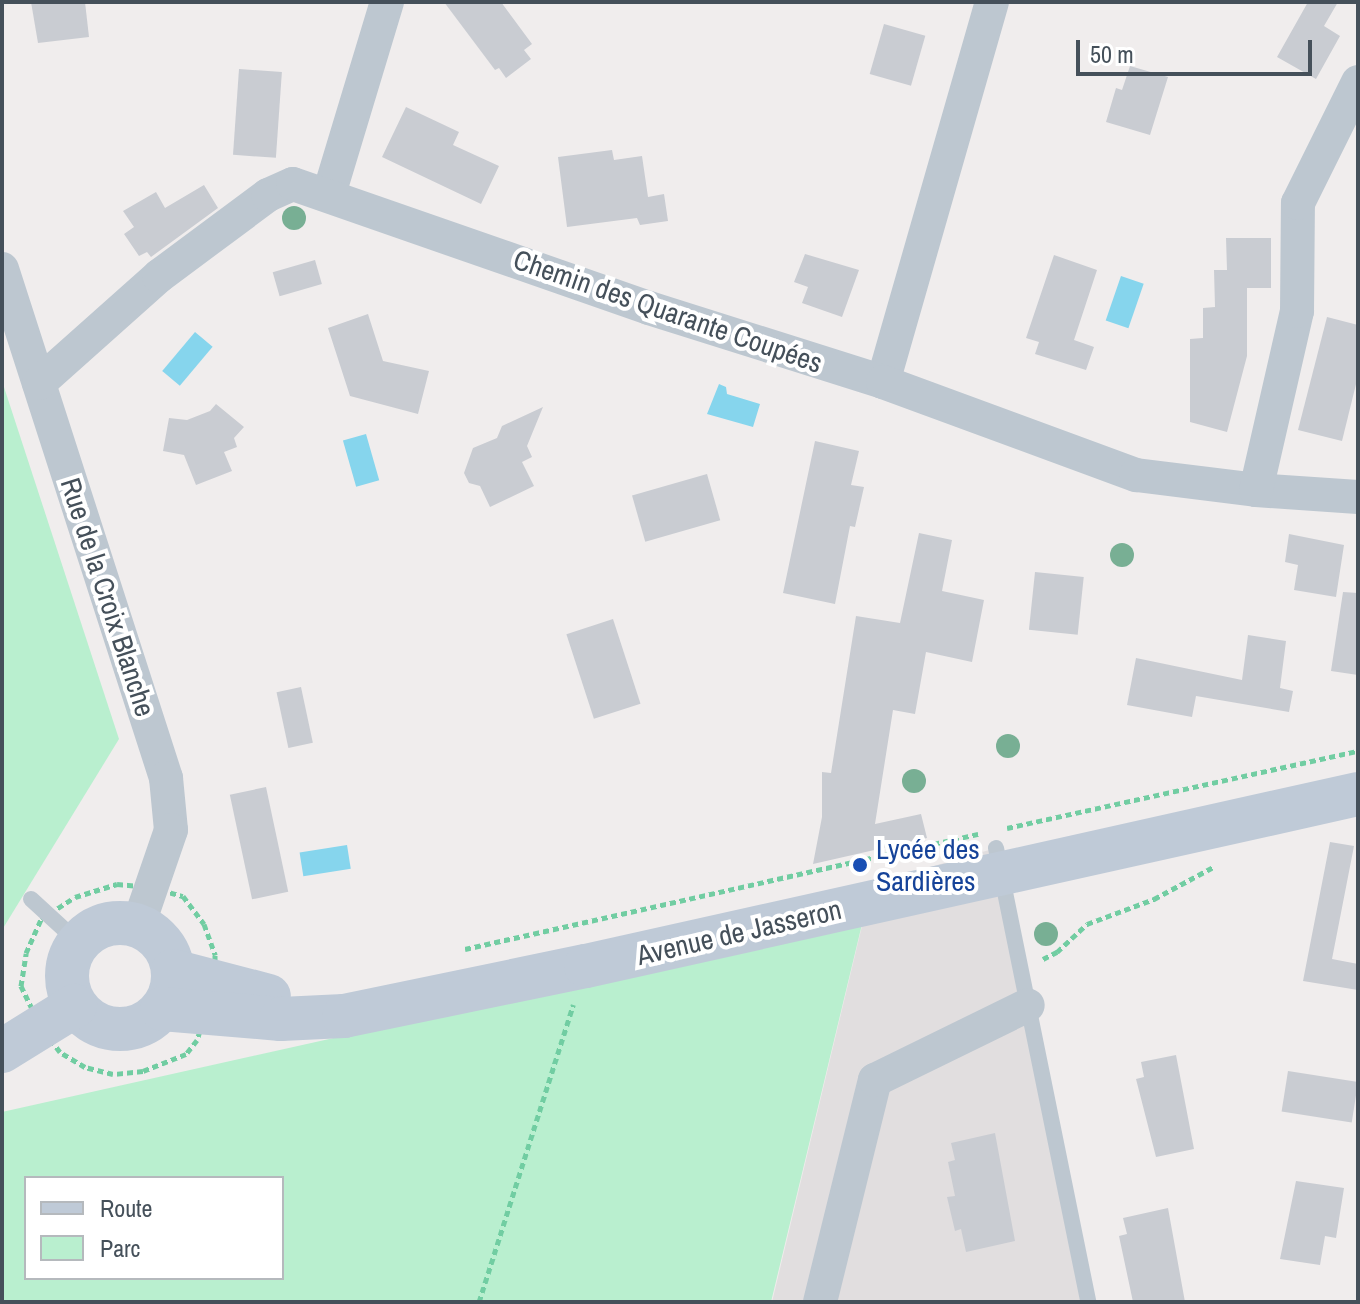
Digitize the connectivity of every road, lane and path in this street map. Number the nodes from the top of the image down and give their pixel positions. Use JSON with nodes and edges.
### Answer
{"nodes":[{"id":1,"x":387,"y":2,"type":"edge"},
{"id":2,"x":992,"y":2,"type":"edge"},
{"id":3,"x":1358,"y":82,"type":"edge"},
{"id":4,"x":329,"y":194,"type":"junction"},
{"id":5,"x":2,"y":269,"type":"edge"},
{"id":6,"x":883,"y":382,"type":"junction"},
{"id":7,"x":39,"y":383,"type":"junction"},
{"id":8,"x":1256,"y":490,"type":"junction"},
{"id":9,"x":1358,"y":497,"type":"edge"},
{"id":10,"x":1358,"y":751,"type":"edge"},
{"id":11,"x":1358,"y":771,"type":"edge"},
{"id":12,"x":1358,"y":794,"type":"edge"},
{"id":13,"x":997,"y":845,"type":"junction"},
{"id":14,"x":1217,"y":865,"type":"dead end"},
{"id":15,"x":31,"y":899,"type":"dead end"},
{"id":16,"x":144,"y":906,"type":"junction"},
{"id":17,"x":63,"y":929,"type":"junction"},
{"id":18,"x":461,"y":950,"type":"dead end"},
{"id":19,"x":586,"y":966,"type":"junction"},
{"id":20,"x":1020,"y":969,"type":"junction"},
{"id":21,"x":216,"y":979,"type":"junction"},
{"id":22,"x":168,"y":990,"type":"junction"},
{"id":23,"x":1028,"y":1005,"type":"junction"},
{"id":24,"x":58,"y":1016,"type":"junction"},
{"id":25,"x":2,"y":1051,"type":"edge"},
{"id":26,"x":479,"y":1302,"type":"edge"},
{"id":27,"x":820,"y":1302,"type":"edge"},
{"id":28,"x":1088,"y":1302,"type":"edge"}],
"edges":[{"from":1,"to":4,"type":"street"},
{"from":2,"to":6,"type":"street"},
{"from":3,"to":8,"type":"street"},
{"from":4,"to":6,"type":"street","name":"Chemin des Quarante Coupées"},
{"from":4,"to":7,"type":"street","name":"Chemin des Quarante Coupées"},
{"from":5,"to":7,"type":"street","name":"Rue de la Croix Blanche"},
{"from":6,"to":8,"type":"street","name":"Chemin des Quarante Coupées"},
{"from":7,"to":16,"type":"street","name":"Rue de la Croix Blanche"},
{"from":8,"to":9,"type":"street","name":"Chemin des Quarante Coupées"},
{"from":10,"to":13,"type":"path"},
{"from":11,"to":13,"type":"main road","name":"Avenue de Jasseron"},
{"from":12,"to":13,"type":"main road","name":"Avenue de Jasseron"},
{"from":13,"to":18,"type":"path"},
{"from":13,"to":19,"type":"main road","name":"Avenue de Jasseron"},
{"from":13,"to":20,"type":"lane"},
{"from":13,"to":21,"type":"main road","name":"Avenue de Jasseron"},
{"from":14,"to":20,"type":"path"},
{"from":15,"to":17,"type":"lane"},
{"from":16,"to":17,"type":"main road"},
{"from":16,"to":17,"type":"path"},
{"from":16,"to":21,"type":"path"},
{"from":16,"to":22,"type":"main road"},
{"from":17,"to":24,"type":"main road"},
{"from":17,"to":24,"type":"path"},
{"from":19,"to":21,"type":"main road","name":"Avenue de Jasseron"},
{"from":19,"to":26,"type":"path"},
{"from":20,"to":23,"type":"lane"},
{"from":21,"to":22,"type":"main road","name":"Avenue de Jasseron"},
{"from":21,"to":24,"type":"path"},
{"from":22,"to":24,"type":"main road"},
{"from":23,"to":27,"type":"street"},
{"from":23,"to":28,"type":"lane"},
{"from":24,"to":25,"type":"main road"}]}
